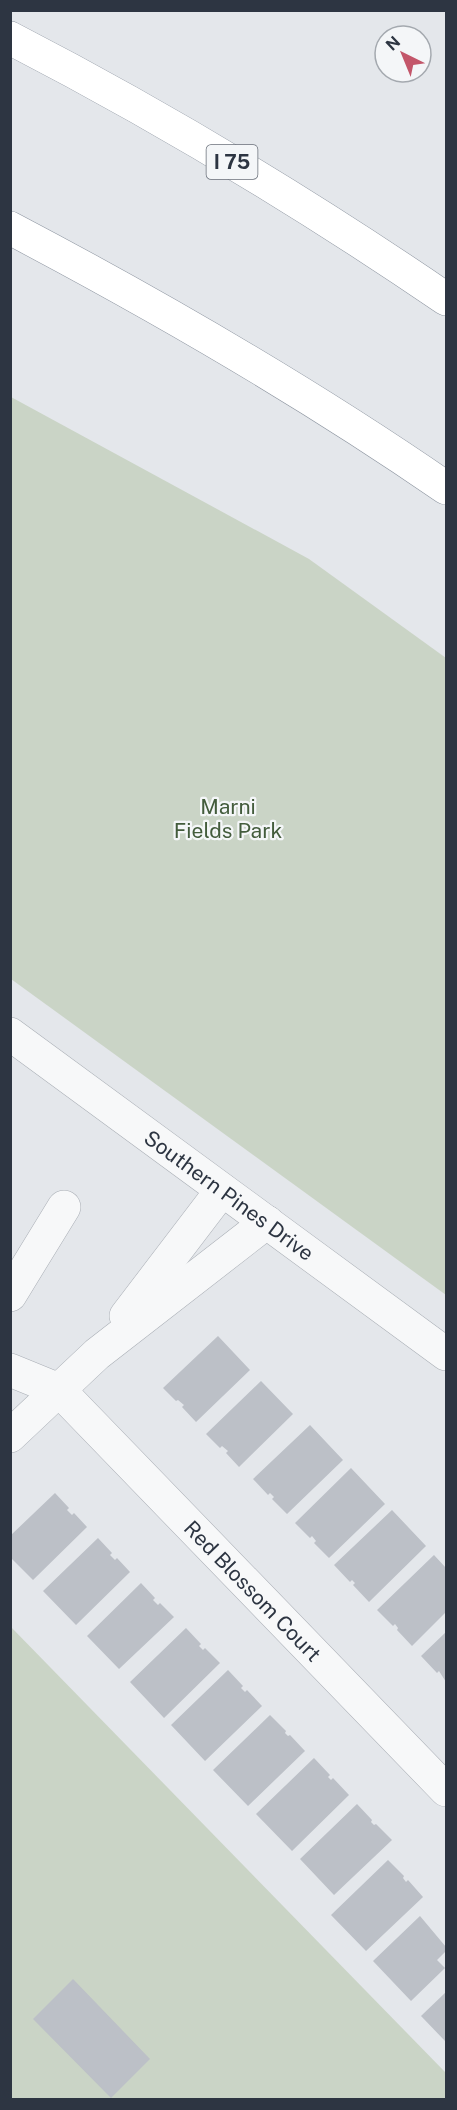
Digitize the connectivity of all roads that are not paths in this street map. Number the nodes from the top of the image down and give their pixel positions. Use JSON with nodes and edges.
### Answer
{"nodes":[{"id":1,"x":10,"y":38,"type":"edge"},
{"id":2,"x":10,"y":228,"type":"edge"},
{"id":3,"x":447,"y":299,"type":"edge"},
{"id":4,"x":447,"y":488,"type":"edge"},
{"id":5,"x":10,"y":1034,"type":"edge"},
{"id":6,"x":222,"y":1190,"type":"junction"},
{"id":7,"x":64,"y":1207,"type":"dead end"},
{"id":8,"x":267,"y":1222,"type":"junction"},
{"id":9,"x":10,"y":1295,"type":"edge"},
{"id":10,"x":97,"y":1353,"type":"junction"},
{"id":11,"x":447,"y":1354,"type":"edge"},
{"id":12,"x":10,"y":1370,"type":"edge"},
{"id":13,"x":59,"y":1390,"type":"junction"},
{"id":14,"x":10,"y":1436,"type":"edge"},
{"id":15,"x":447,"y":1790,"type":"edge"}],
"edges":[{"from":1,"to":3,"type":"highway","number":"I 75"},
{"from":2,"to":4,"type":"highway"},
{"from":5,"to":6,"type":"street","name":"Southern Pines Drive"},
{"from":6,"to":8,"type":"street","name":"Southern Pines Drive"},
{"from":6,"to":10,"type":"street"},
{"from":7,"to":9,"type":"street"},
{"from":8,"to":10,"type":"street"},
{"from":8,"to":11,"type":"street","name":"Southern Pines Drive"},
{"from":10,"to":13,"type":"street"},
{"from":12,"to":13,"type":"street"},
{"from":13,"to":14,"type":"street"},
{"from":13,"to":15,"type":"street","name":"Red Blossom Court"}]}
